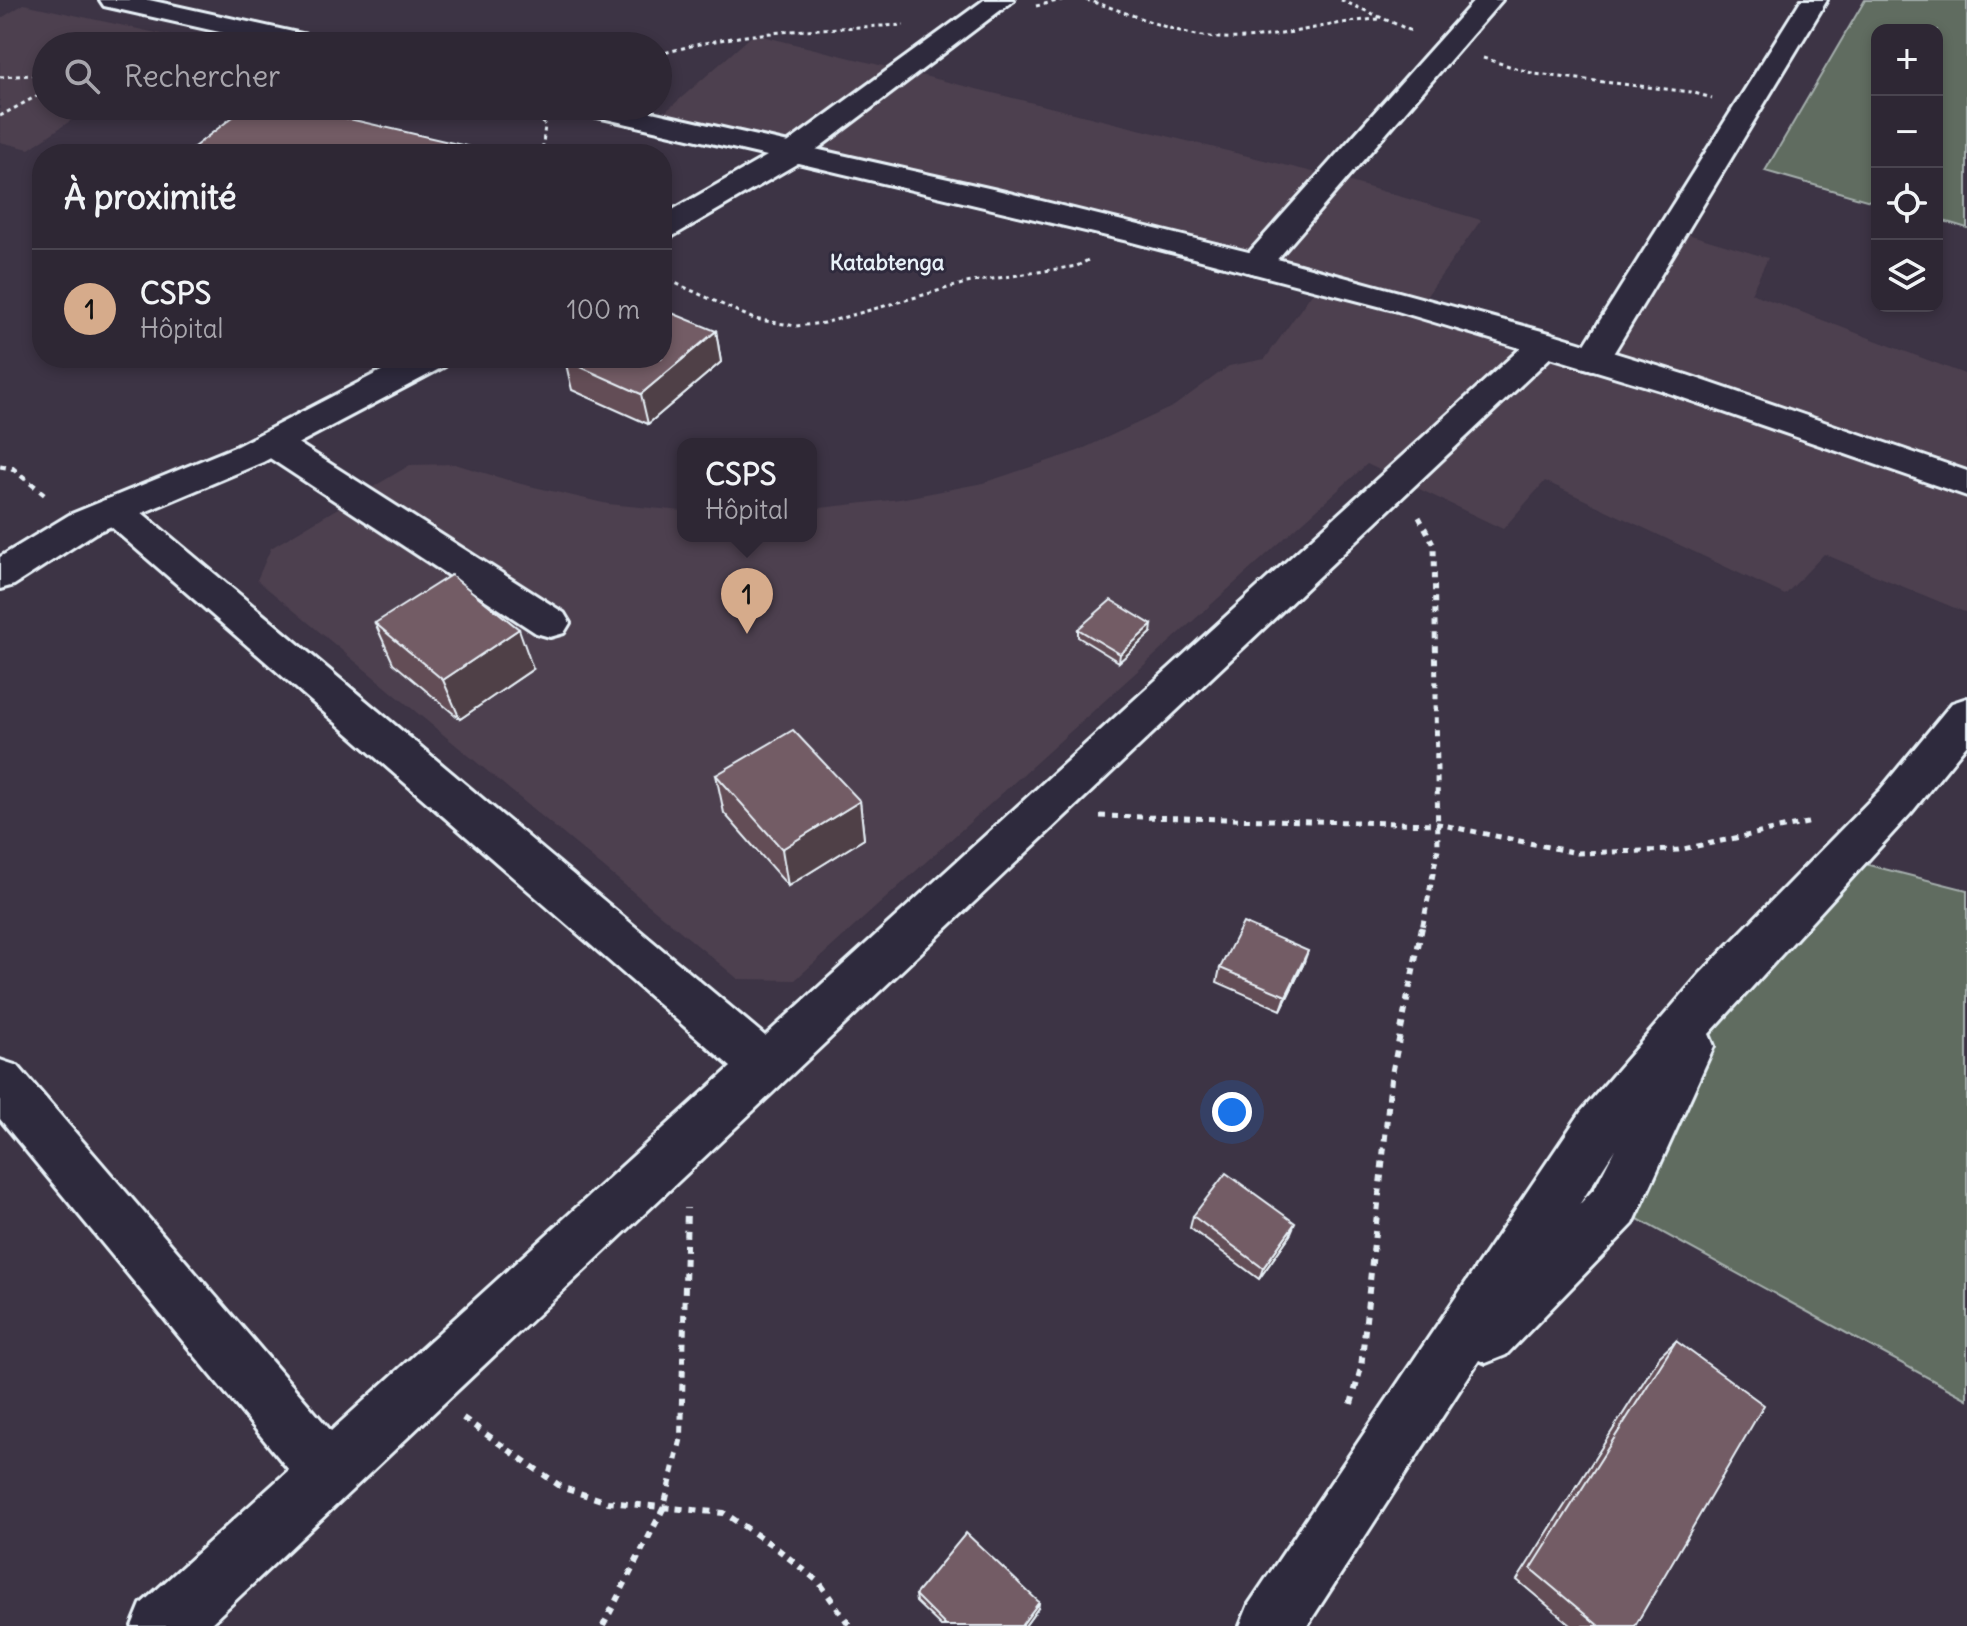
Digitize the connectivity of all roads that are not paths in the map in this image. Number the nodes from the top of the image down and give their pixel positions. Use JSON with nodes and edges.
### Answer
{"nodes":[{"id":1,"x":113,"y":0,"type":"edge"},
{"id":2,"x":1001,"y":0,"type":"edge"},
{"id":3,"x":1489,"y":0,"type":"edge"},
{"id":4,"x":1814,"y":0,"type":"edge"},
{"id":5,"x":256,"y":32,"type":"edge"},
{"id":6,"x":648,"y":120,"type":"edge"},
{"id":7,"x":793,"y":153,"type":"junction"},
{"id":8,"x":672,"y":223,"type":"edge"},
{"id":9,"x":1256,"y":264,"type":"junction"},
{"id":10,"x":1545,"y":344,"type":"junction"},
{"id":11,"x":1593,"y":359,"type":"junction"},
{"id":12,"x":414,"y":368,"type":"edge"},
{"id":13,"x":272,"y":443,"type":"junction"},
{"id":14,"x":1967,"y":484,"type":"edge"},
{"id":15,"x":98,"y":517,"type":"junction"},
{"id":16,"x":0,"y":575,"type":"edge"},
{"id":17,"x":550,"y":623,"type":"dead end"},
{"id":18,"x":1967,"y":714,"type":"edge"},
{"id":19,"x":766,"y":1067,"type":"junction"},
{"id":20,"x":3,"y":1092,"type":"edge"},
{"id":21,"x":328,"y":1472,"type":"junction"},
{"id":22,"x":163,"y":1626,"type":"edge"},
{"id":23,"x":1271,"y":1626,"type":"edge"}],
"edges":[{"from":1,"to":5,"type":"street"},
{"from":2,"to":7,"type":"street"},
{"from":3,"to":9,"type":"street"},
{"from":4,"to":11,"type":"street"},
{"from":6,"to":7,"type":"street"},
{"from":7,"to":8,"type":"street"},
{"from":7,"to":9,"type":"street"},
{"from":9,"to":10,"type":"street"},
{"from":10,"to":11,"type":"street"},
{"from":10,"to":19,"type":"street"},
{"from":11,"to":14,"type":"street"},
{"from":12,"to":13,"type":"street"},
{"from":13,"to":15,"type":"street"},
{"from":13,"to":17,"type":"street"},
{"from":15,"to":16,"type":"street"},
{"from":15,"to":19,"type":"street"},
{"from":18,"to":23,"type":"street"},
{"from":19,"to":21,"type":"street"},
{"from":20,"to":21,"type":"street"},
{"from":21,"to":22,"type":"street"}]}
